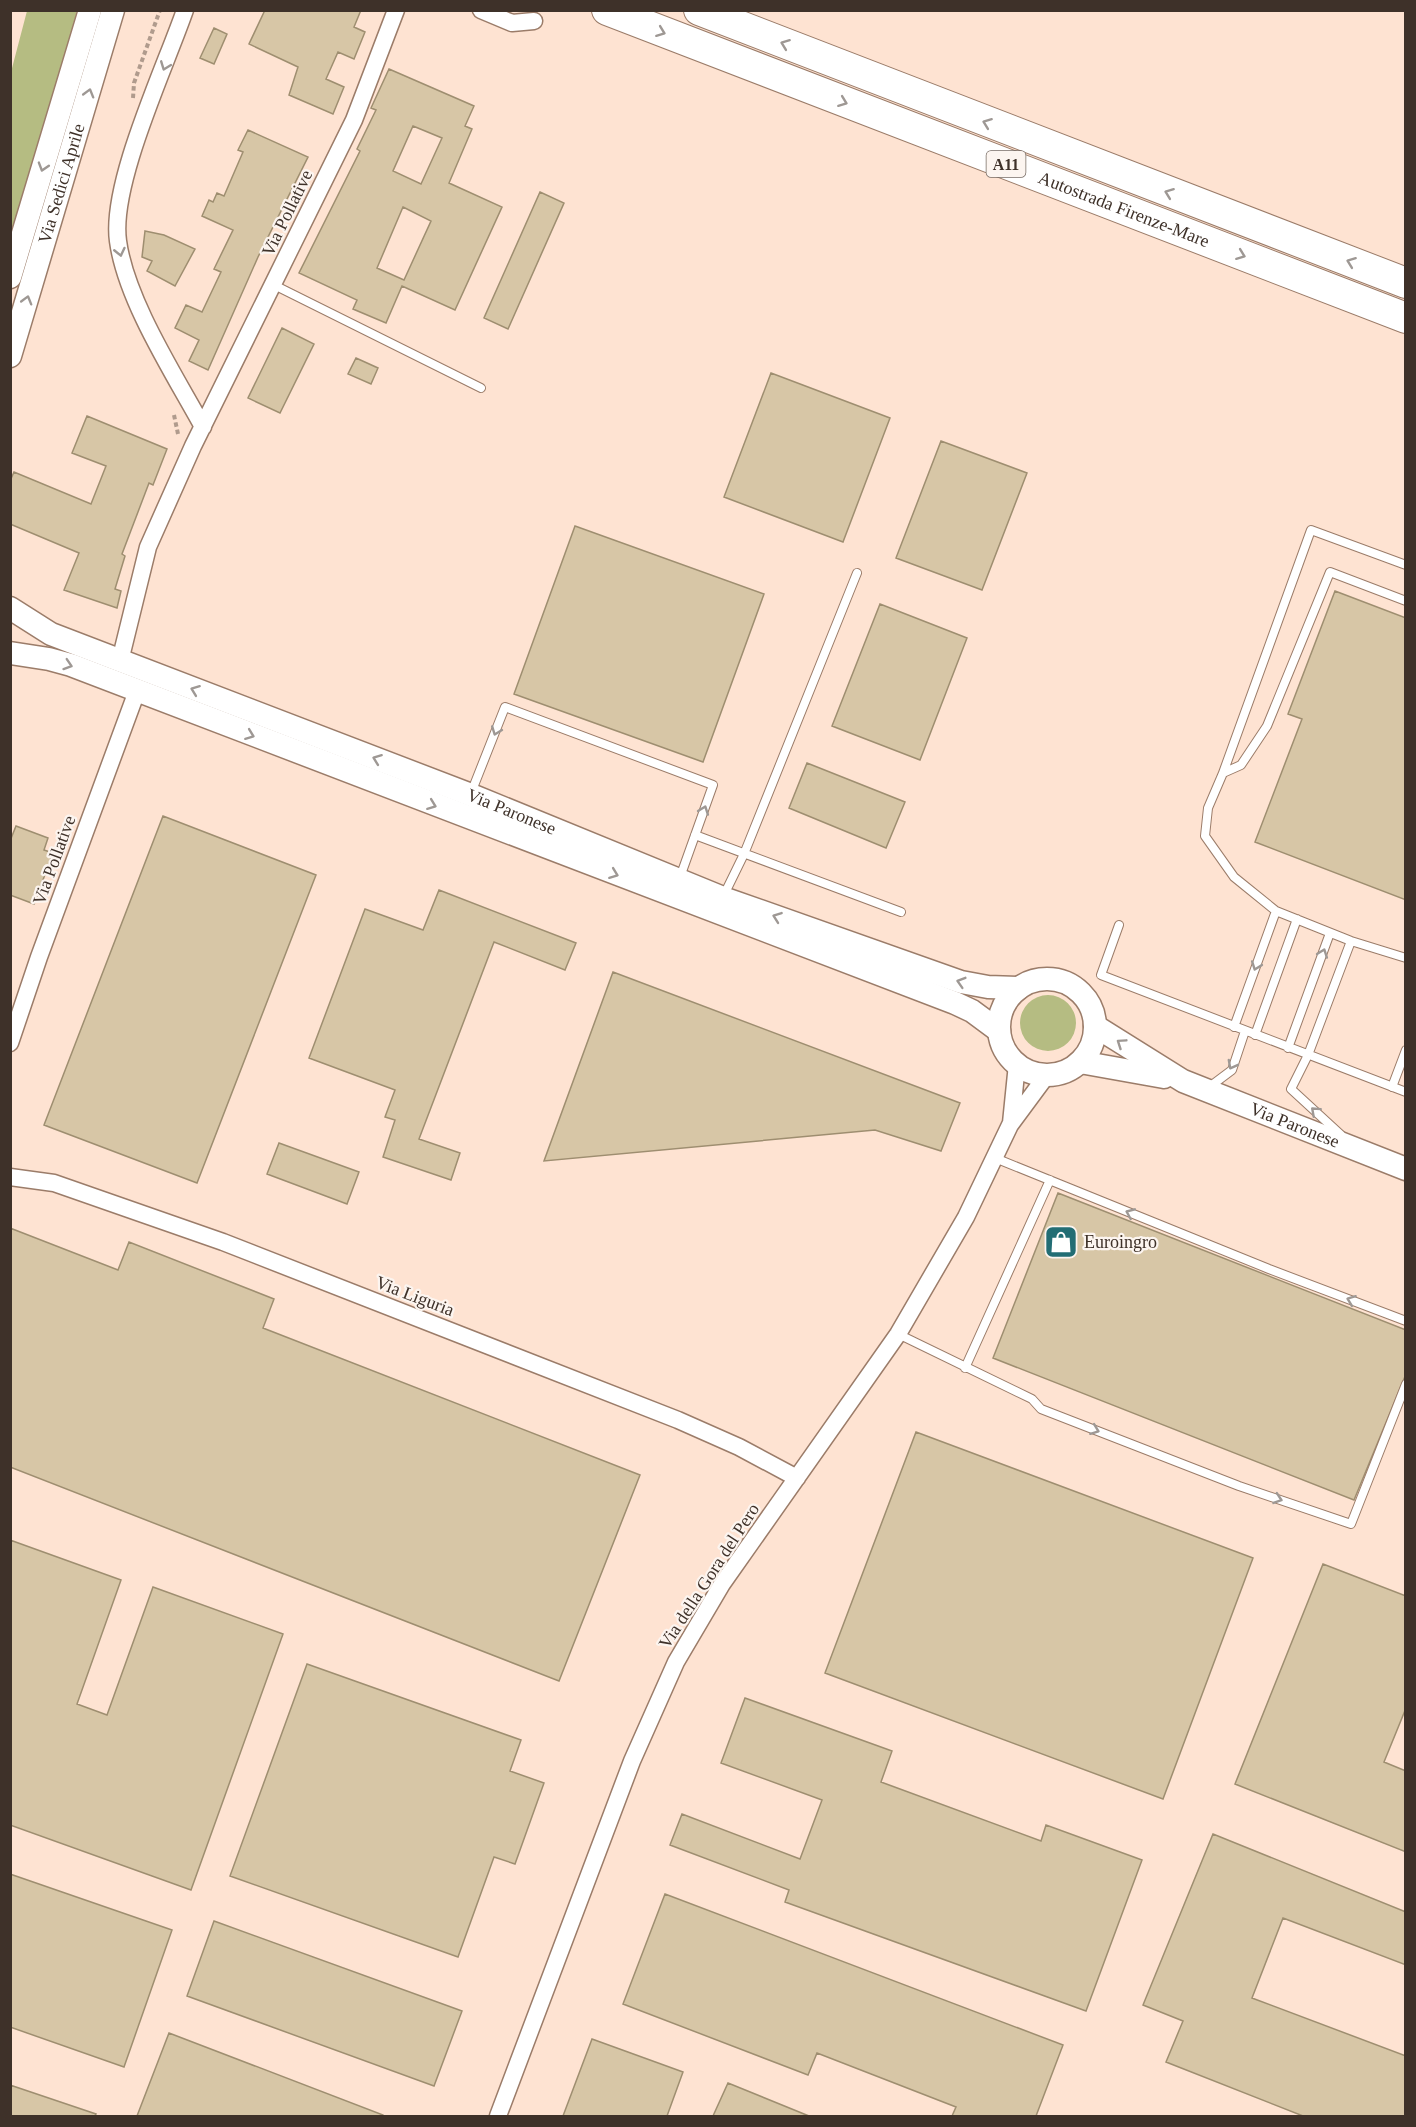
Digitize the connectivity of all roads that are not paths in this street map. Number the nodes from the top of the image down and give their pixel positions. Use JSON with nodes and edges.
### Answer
{"nodes":[{"id":1,"x":90,"y":10,"type":"edge"},
{"id":2,"x":113,"y":10,"type":"edge"},
{"id":3,"x":185,"y":10,"type":"edge"},
{"id":4,"x":396,"y":10,"type":"edge"},
{"id":5,"x":481,"y":10,"type":"edge"},
{"id":6,"x":607,"y":10,"type":"edge"},
{"id":7,"x":699,"y":10,"type":"edge"},
{"id":8,"x":534,"y":21,"type":"dead end"},
{"id":9,"x":10,"y":278,"type":"edge"},
{"id":10,"x":1406,"y":283,"type":"edge"},
{"id":11,"x":274,"y":285,"type":"junction"},
{"id":12,"x":1406,"y":318,"type":"edge"},
{"id":13,"x":10,"y":356,"type":"edge"},
{"id":14,"x":481,"y":388,"type":"dead end"},
{"id":15,"x":203,"y":427,"type":"junction"},
{"id":16,"x":1406,"y":566,"type":"edge"},
{"id":17,"x":857,"y":573,"type":"dead end"},
{"id":18,"x":1406,"y":601,"type":"edge"},
{"id":19,"x":10,"y":608,"type":"edge"},
{"id":20,"x":10,"y":653,"type":"edge"},
{"id":21,"x":120,"y":661,"type":"junction"},
{"id":22,"x":137,"y":691,"type":"junction"},
{"id":23,"x":1223,"y":773,"type":"junction"},
{"id":24,"x":471,"y":795,"type":"junction"},
{"id":25,"x":695,"y":835,"type":"junction"},
{"id":26,"x":744,"y":854,"type":"junction"},
{"id":27,"x":679,"y":881,"type":"junction"},
{"id":28,"x":723,"y":898,"type":"junction"},
{"id":29,"x":1276,"y":911,"type":"junction"},
{"id":30,"x":901,"y":912,"type":"dead end"},
{"id":31,"x":1297,"y":919,"type":"junction"},
{"id":32,"x":1119,"y":925,"type":"dead end"},
{"id":33,"x":1330,"y":933,"type":"junction"},
{"id":34,"x":1350,"y":941,"type":"junction"},
{"id":35,"x":1406,"y":958,"type":"edge"},
{"id":36,"x":1019,"y":988,"type":"junction"},
{"id":37,"x":1095,"y":1026,"type":"junction"},
{"id":38,"x":1234,"y":1027,"type":"junction"},
{"id":39,"x":999,"y":1030,"type":"junction"},
{"id":40,"x":1245,"y":1031,"type":"junction"},
{"id":41,"x":1255,"y":1035,"type":"junction"},
{"id":42,"x":10,"y":1043,"type":"edge"},
{"id":43,"x":1288,"y":1048,"type":"junction"},
{"id":44,"x":1406,"y":1050,"type":"edge"},
{"id":45,"x":1308,"y":1055,"type":"junction"},
{"id":46,"x":1080,"y":1062,"type":"junction"},
{"id":47,"x":1017,"y":1064,"type":"junction"},
{"id":48,"x":1047,"y":1075,"type":"junction"},
{"id":49,"x":1184,"y":1081,"type":"junction"},
{"id":50,"x":1392,"y":1087,"type":"junction"},
{"id":51,"x":1206,"y":1090,"type":"junction"},
{"id":52,"x":1406,"y":1092,"type":"edge"},
{"id":53,"x":1010,"y":1125,"type":"junction"},
{"id":54,"x":1358,"y":1150,"type":"junction"},
{"id":55,"x":994,"y":1158,"type":"junction"},
{"id":56,"x":1406,"y":1168,"type":"edge"},
{"id":57,"x":10,"y":1177,"type":"edge"},
{"id":58,"x":1050,"y":1180,"type":"junction"},
{"id":59,"x":1406,"y":1321,"type":"edge"},
{"id":60,"x":898,"y":1334,"type":"junction"},
{"id":61,"x":965,"y":1368,"type":"junction"},
{"id":62,"x":1406,"y":1384,"type":"edge"},
{"id":63,"x":796,"y":1478,"type":"junction"},
{"id":64,"x":498,"y":2116,"type":"edge"}],
"edges":[{"from":1,"to":9,"type":"main road","name":"Via Sedici Aprile","one_way":true},
{"from":13,"to":2,"type":"main road","name":"Via Sedici Aprile","one_way":true},
{"from":3,"to":15,"type":"street","one_way":true},
{"from":4,"to":11,"type":"street","name":"Via Pollative"},
{"from":5,"to":8,"type":"street"},
{"from":6,"to":12,"type":"highway","name":"Autostrada Firenze-Mare","number":"A11","one_way":true},
{"from":10,"to":7,"type":"highway","name":"Autostrada Firenze-Mare","number":"A11","one_way":true},
{"from":11,"to":14,"type":"lane"},
{"from":11,"to":15,"type":"street","name":"Via Pollative"},
{"from":15,"to":21,"type":"street","name":"Via Pollative"},
{"from":16,"to":23,"type":"lane"},
{"from":17,"to":26,"type":"lane"},
{"from":18,"to":23,"type":"lane"},
{"from":19,"to":21,"type":"main road","name":"Via Paronese"},
{"from":20,"to":22,"type":"main road","name":"Via Paronese","one_way":true},
{"from":24,"to":21,"type":"main road","name":"Via Paronese","one_way":true},
{"from":22,"to":39,"type":"main road","name":"Via Paronese","one_way":true},
{"from":22,"to":42,"type":"street","name":"Via Pollative"},
{"from":23,"to":29,"type":"lane"},
{"from":25,"to":24,"type":"lane","one_way":true},
{"from":24,"to":27,"type":"main road","name":"Via Paronese"},
{"from":25,"to":26,"type":"lane"},
{"from":25,"to":27,"type":"lane"},
{"from":26,"to":28,"type":"lane"},
{"from":26,"to":30,"type":"lane"},
{"from":27,"to":28,"type":"main road","name":"Via Paronese"},
{"from":36,"to":28,"type":"main road","name":"Via Paronese","one_way":true},
{"from":29,"to":31,"type":"lane"},
{"from":29,"to":38,"type":"lane","one_way":true},
{"from":31,"to":33,"type":"lane"},
{"from":31,"to":41,"type":"lane"},
{"from":32,"to":38,"type":"lane"},
{"from":33,"to":34,"type":"lane"},
{"from":43,"to":33,"type":"lane","one_way":true},
{"from":34,"to":35,"type":"lane"},
{"from":34,"to":45,"type":"lane"},
{"from":36,"to":37,"type":"main road","name":"Via Paronese"},
{"from":36,"to":39,"type":"main road"},
{"from":37,"to":46,"type":"main road"},
{"from":49,"to":37,"type":"main road","name":"Via Paronese","one_way":true},
{"from":38,"to":40,"type":"lane"},
{"from":39,"to":47,"type":"main road"},
{"from":40,"to":41,"type":"lane"},
{"from":40,"to":51,"type":"lane","one_way":true},
{"from":41,"to":43,"type":"lane"},
{"from":43,"to":45,"type":"lane"},
{"from":44,"to":50,"type":"lane"},
{"from":45,"to":50,"type":"lane"},
{"from":54,"to":45,"type":"lane","one_way":true},
{"from":46,"to":48,"type":"main road"},
{"from":46,"to":49,"type":"main road","name":"Via Paronese"},
{"from":47,"to":48,"type":"main road"},
{"from":47,"to":53,"type":"street","name":"Via della Gora del Pero"},
{"from":48,"to":53,"type":"street","name":"Via della Gora del Pero"},
{"from":49,"to":51,"type":"main road","name":"Via Paronese"},
{"from":50,"to":52,"type":"lane"},
{"from":51,"to":54,"type":"main road","name":"Via Paronese"},
{"from":53,"to":55,"type":"street","name":"Via della Gora del Pero"},
{"from":54,"to":56,"type":"main road","name":"Via Paronese"},
{"from":55,"to":58,"type":"lane"},
{"from":55,"to":60,"type":"street","name":"Via della Gora del Pero"},
{"from":57,"to":63,"type":"street","name":"Via Liguria"},
{"from":59,"to":58,"type":"lane","one_way":true},
{"from":58,"to":61,"type":"lane"},
{"from":60,"to":61,"type":"lane"},
{"from":60,"to":63,"type":"street","name":"Via della Gora del Pero"},
{"from":61,"to":62,"type":"lane","one_way":true},
{"from":63,"to":64,"type":"street","name":"Via della Gora del Pero"}]}
